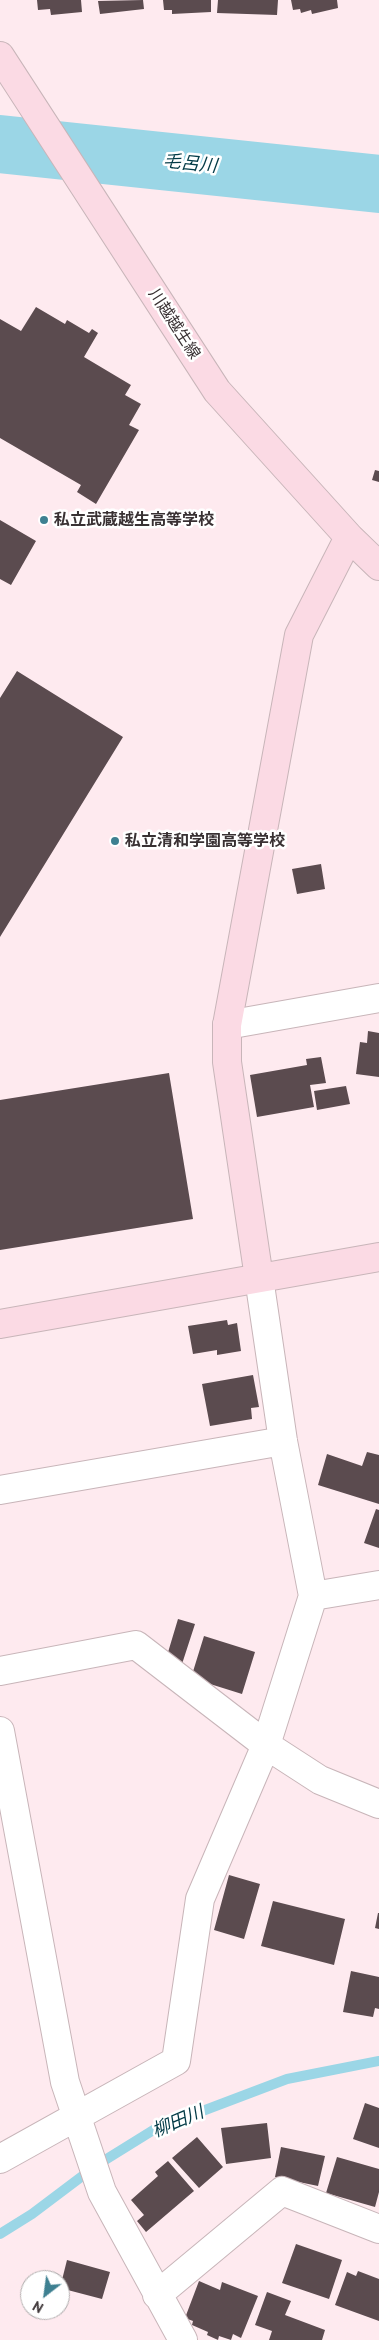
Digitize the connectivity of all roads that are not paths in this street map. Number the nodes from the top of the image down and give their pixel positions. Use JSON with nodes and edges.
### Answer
{"nodes":[{"id":1,"x":0,"y":56,"type":"edge"},
{"id":2,"x":349,"y":538,"type":"junction"},
{"id":3,"x":379,"y":566,"type":"edge"},
{"id":4,"x":379,"y":998,"type":"edge"},
{"id":5,"x":227,"y":1025,"type":"junction"},
{"id":6,"x":379,"y":1257,"type":"edge"},
{"id":7,"x":259,"y":1278,"type":"junction"},
{"id":8,"x":0,"y":1324,"type":"edge"},
{"id":9,"x":283,"y":1441,"type":"junction"},
{"id":10,"x":0,"y":1490,"type":"edge"},
{"id":11,"x":379,"y":1586,"type":"edge"},
{"id":12,"x":313,"y":1596,"type":"junction"},
{"id":13,"x":0,"y":1671,"type":"edge"},
{"id":14,"x":0,"y":1731,"type":"edge"},
{"id":15,"x":266,"y":1745,"type":"junction"},
{"id":16,"x":379,"y":1804,"type":"edge"},
{"id":17,"x":76,"y":2116,"type":"junction"},
{"id":18,"x":0,"y":2159,"type":"edge"},
{"id":19,"x":379,"y":2229,"type":"edge"},
{"id":20,"x":157,"y":2295,"type":"junction"},
{"id":21,"x":183,"y":2340,"type":"edge"}],
"edges":[{"from":1,"to":2,"type":"street","name":"川越越生線"},
{"from":2,"to":3,"type":"street","name":"川越越生線"},
{"from":2,"to":5,"type":"street"},
{"from":4,"to":5,"type":"street"},
{"from":5,"to":7,"type":"street"},
{"from":6,"to":7,"type":"street"},
{"from":7,"to":8,"type":"street"},
{"from":7,"to":9,"type":"street"},
{"from":9,"to":10,"type":"street"},
{"from":9,"to":12,"type":"street"},
{"from":11,"to":12,"type":"street"},
{"from":12,"to":15,"type":"street"},
{"from":13,"to":15,"type":"street"},
{"from":14,"to":17,"type":"street"},
{"from":15,"to":16,"type":"street"},
{"from":15,"to":17,"type":"street"},
{"from":17,"to":18,"type":"street"},
{"from":17,"to":20,"type":"street"},
{"from":19,"to":20,"type":"street"},
{"from":20,"to":21,"type":"street"}]}
